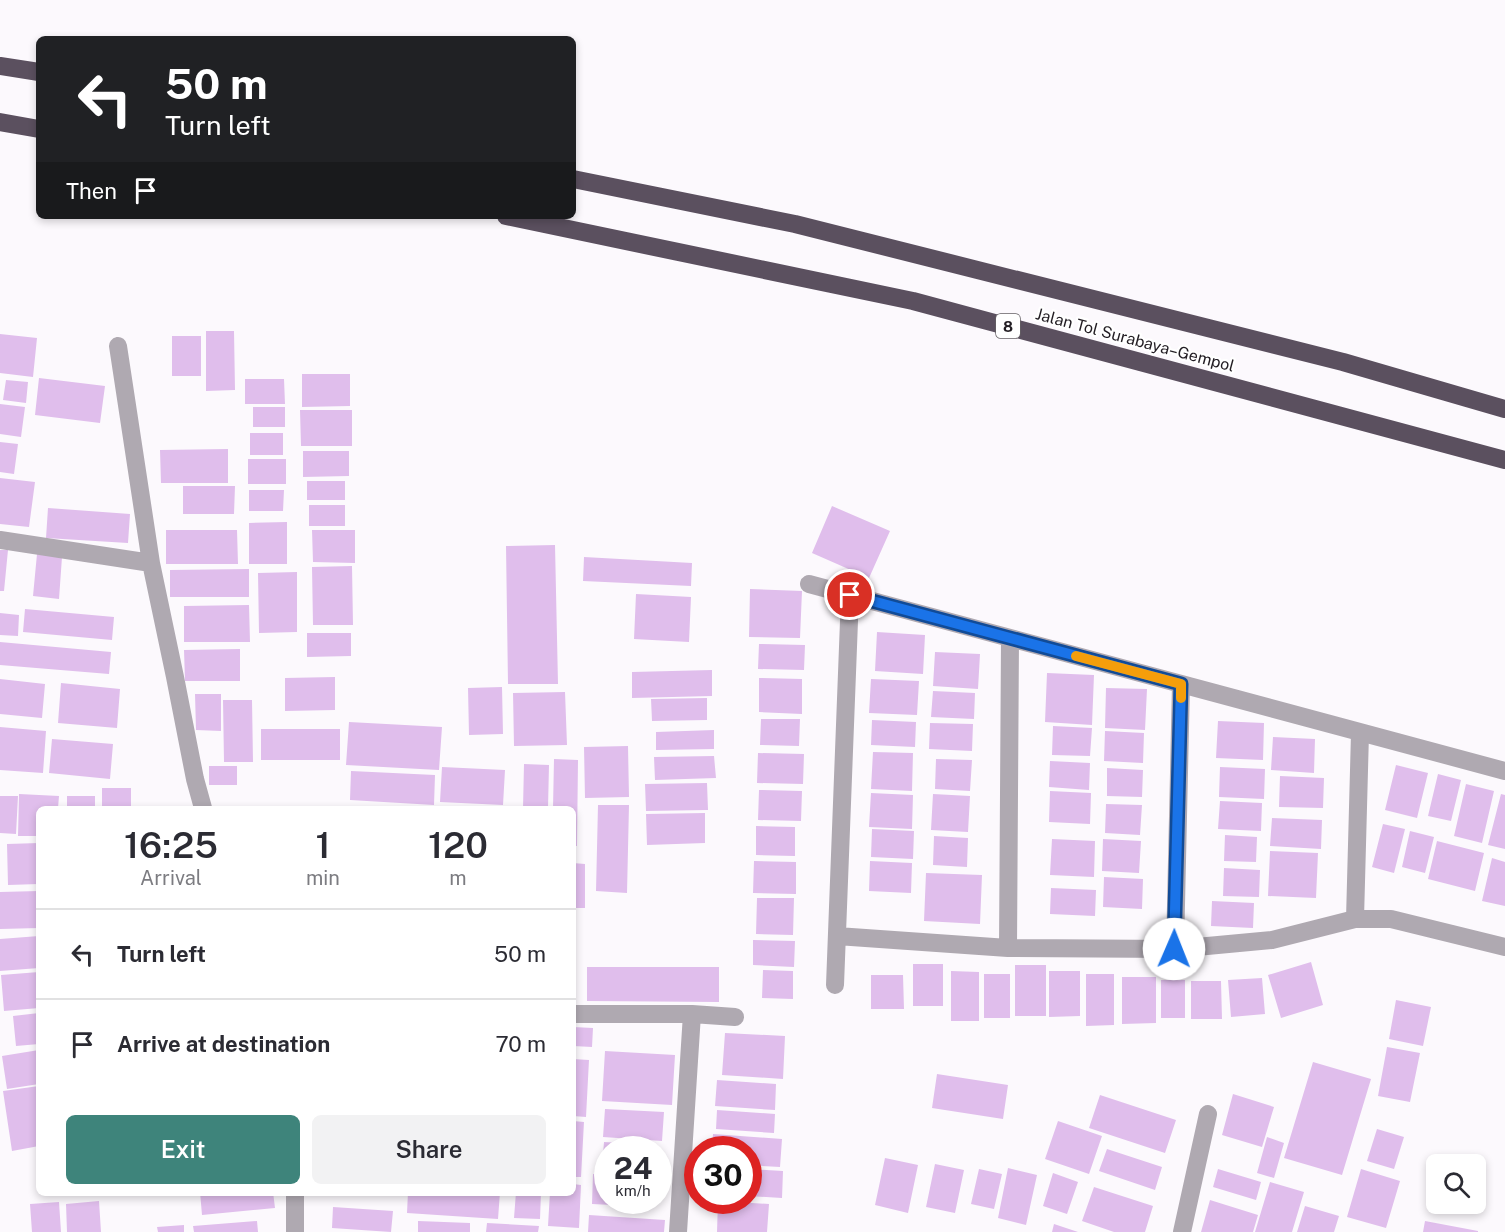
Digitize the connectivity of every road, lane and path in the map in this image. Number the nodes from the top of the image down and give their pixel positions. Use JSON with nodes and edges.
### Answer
{"nodes":[{"id":1,"x":0,"y":66,"type":"edge"},
{"id":2,"x":36,"y":72,"type":"edge"},
{"id":3,"x":0,"y":122,"type":"edge"},
{"id":4,"x":36,"y":128,"type":"edge"},
{"id":5,"x":576,"y":180,"type":"edge"},
{"id":6,"x":520,"y":219,"type":"edge"},
{"id":7,"x":118,"y":346,"type":"dead end"},
{"id":8,"x":1505,"y":409,"type":"edge"},
{"id":9,"x":1505,"y":460,"type":"edge"},
{"id":10,"x":0,"y":540,"type":"edge"},
{"id":11,"x":151,"y":563,"type":"junction"},
{"id":12,"x":810,"y":584,"type":"dead end"},
{"id":13,"x":850,"y":595,"type":"junction"},
{"id":14,"x":1010,"y":639,"type":"junction"},
{"id":15,"x":1181,"y":684,"type":"junction"},
{"id":16,"x":1360,"y":733,"type":"junction"},
{"id":17,"x":1505,"y":771,"type":"edge"},
{"id":18,"x":202,"y":806,"type":"edge"},
{"id":19,"x":1355,"y":919,"type":"junction"},
{"id":20,"x":837,"y":936,"type":"junction"},
{"id":21,"x":1505,"y":947,"type":"edge"},
{"id":22,"x":1008,"y":948,"type":"junction"},
{"id":23,"x":1174,"y":949,"type":"junction"},
{"id":24,"x":835,"y":984,"type":"dead end"},
{"id":25,"x":576,"y":1014,"type":"edge"},
{"id":26,"x":692,"y":1014,"type":"junction"},
{"id":27,"x":735,"y":1017,"type":"dead end"},
{"id":28,"x":1208,"y":1114,"type":"dead end"},
{"id":29,"x":295,"y":1196,"type":"edge"},
{"id":30,"x":295,"y":1232,"type":"edge"},
{"id":31,"x":678,"y":1232,"type":"edge"},
{"id":32,"x":1182,"y":1232,"type":"edge"}],
"edges":[{"from":1,"to":2,"type":"highway"},
{"from":3,"to":4,"type":"highway"},
{"from":5,"to":8,"type":"highway","name":"Jalan Tol Surabaya–Gempol"},
{"from":6,"to":9,"type":"highway","name":"Jalan Tol Surabaya–Gempol","number":"8"},
{"from":7,"to":11,"type":"street"},
{"from":10,"to":11,"type":"street"},
{"from":11,"to":18,"type":"street"},
{"from":12,"to":13,"type":"street"},
{"from":13,"to":14,"type":"street"},
{"from":13,"to":20,"type":"street"},
{"from":14,"to":15,"type":"street"},
{"from":14,"to":22,"type":"street"},
{"from":15,"to":16,"type":"street"},
{"from":15,"to":23,"type":"street"},
{"from":16,"to":17,"type":"street"},
{"from":16,"to":19,"type":"street"},
{"from":19,"to":21,"type":"street"},
{"from":19,"to":23,"type":"street"},
{"from":20,"to":22,"type":"street"},
{"from":20,"to":24,"type":"street"},
{"from":22,"to":23,"type":"street"},
{"from":25,"to":26,"type":"street"},
{"from":26,"to":27,"type":"street"},
{"from":26,"to":31,"type":"street"},
{"from":28,"to":32,"type":"street"},
{"from":29,"to":30,"type":"street"}]}
